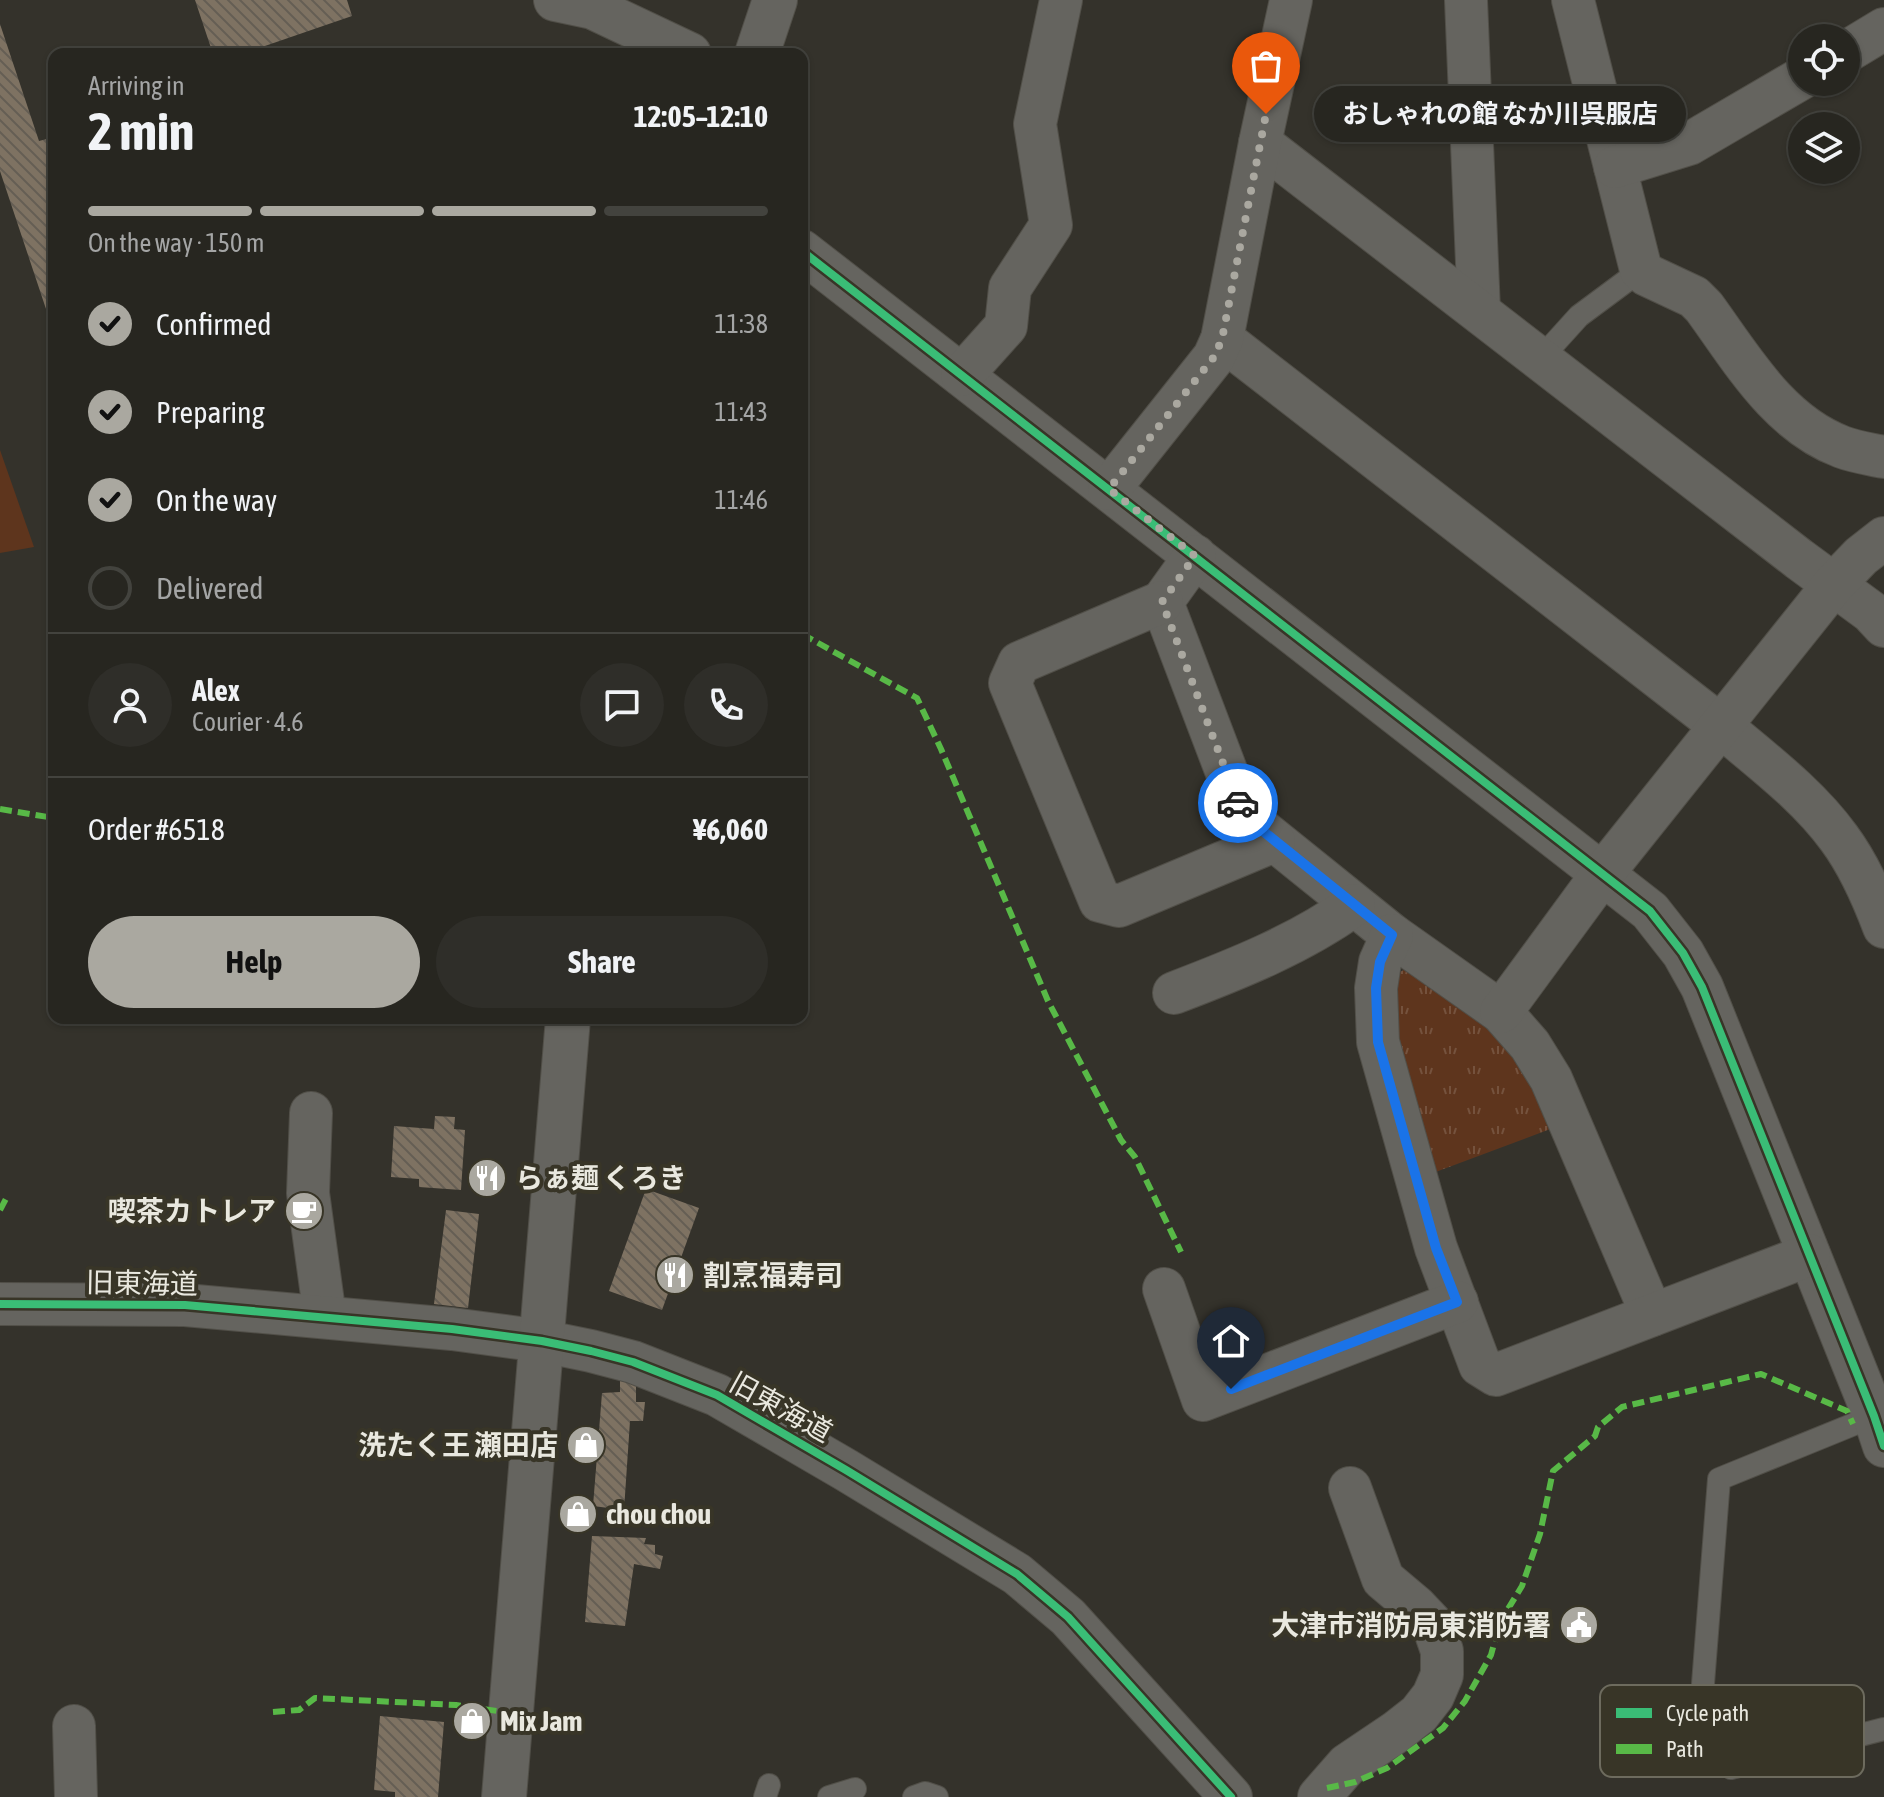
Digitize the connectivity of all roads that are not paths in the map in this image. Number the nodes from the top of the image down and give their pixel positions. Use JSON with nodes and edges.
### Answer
{"nodes":[{"id":1,"x":555,"y":0,"type":"edge"},
{"id":2,"x":775,"y":0,"type":"edge"},
{"id":3,"x":1061,"y":0,"type":"edge"},
{"id":4,"x":1291,"y":0,"type":"edge"},
{"id":5,"x":1466,"y":0,"type":"edge"},
{"id":6,"x":1573,"y":0,"type":"edge"},
{"id":7,"x":1884,"y":29,"type":"edge"},
{"id":8,"x":1860,"y":44,"type":"edge"},
{"id":9,"x":677,"y":48,"type":"edge"},
{"id":10,"x":759,"y":48,"type":"edge"},
{"id":11,"x":1788,"y":86,"type":"edge"},
{"id":12,"x":1260,"y":143,"type":"junction"},
{"id":13,"x":1615,"y":167,"type":"junction"},
{"id":14,"x":808,"y":256,"type":"edge"},
{"id":15,"x":1641,"y":270,"type":"junction"},
{"id":16,"x":1479,"y":311,"type":"junction"},
{"id":17,"x":1222,"y":339,"type":"junction"},
{"id":18,"x":1541,"y":358,"type":"junction"},
{"id":19,"x":962,"y":375,"type":"junction"},
{"id":20,"x":1884,"y":457,"type":"edge"},
{"id":21,"x":1109,"y":489,"type":"junction"},
{"id":22,"x":1884,"y":538,"type":"edge"},
{"id":23,"x":1195,"y":556,"type":"junction"},
{"id":24,"x":1834,"y":584,"type":"junction"},
{"id":25,"x":1162,"y":602,"type":"junction"},
{"id":26,"x":1884,"y":626,"type":"edge"},
{"id":27,"x":1721,"y":726,"type":"junction"},
{"id":28,"x":1274,"y":841,"type":"junction"},
{"id":29,"x":1603,"y":873,"type":"junction"},
{"id":30,"x":1354,"y":905,"type":"junction"},
{"id":31,"x":1884,"y":927,"type":"edge"},
{"id":32,"x":1392,"y":935,"type":"junction"},
{"id":33,"x":1174,"y":993,"type":"dead end"},
{"id":34,"x":1501,"y":1012,"type":"junction"},
{"id":35,"x":568,"y":1024,"type":"edge"},
{"id":36,"x":311,"y":1113,"type":"dead end"},
{"id":37,"x":1809,"y":1255,"type":"junction"},
{"id":38,"x":1164,"y":1289,"type":"dead end"},
{"id":39,"x":1457,"y":1302,"type":"junction"},
{"id":40,"x":0,"y":1304,"type":"edge"},
{"id":41,"x":1652,"y":1315,"type":"junction"},
{"id":42,"x":325,"y":1317,"type":"junction"},
{"id":43,"x":542,"y":1341,"type":"junction"},
{"id":44,"x":1879,"y":1431,"type":"edge"},
{"id":45,"x":1350,"y":1488,"type":"dead end"},
{"id":46,"x":1703,"y":1685,"type":"edge"},
{"id":47,"x":74,"y":1726,"type":"dead end"},
{"id":48,"x":1884,"y":1729,"type":"edge"},
{"id":49,"x":1864,"y":1734,"type":"edge"},
{"id":50,"x":855,"y":1789,"type":"dead end"},
{"id":51,"x":76,"y":1797,"type":"edge"},
{"id":52,"x":504,"y":1797,"type":"edge"},
{"id":53,"x":829,"y":1797,"type":"edge"},
{"id":54,"x":914,"y":1797,"type":"edge"},
{"id":55,"x":937,"y":1797,"type":"edge"},
{"id":56,"x":1231,"y":1797,"type":"edge"},
{"id":57,"x":1319,"y":1797,"type":"edge"}],
"edges":[{"from":1,"to":9,"type":"street"},
{"from":2,"to":10,"type":"street"},
{"from":3,"to":19,"type":"street"},
{"from":4,"to":12,"type":"street"},
{"from":5,"to":16,"type":"street"},
{"from":6,"to":13,"type":"street"},
{"from":7,"to":8,"type":"street"},
{"from":11,"to":13,"type":"street"},
{"from":12,"to":16,"type":"street"},
{"from":12,"to":17,"type":"street"},
{"from":13,"to":15,"type":"street"},
{"from":14,"to":19,"type":"street"},
{"from":15,"to":18,"type":"lane"},
{"from":15,"to":20,"type":"street"},
{"from":16,"to":18,"type":"street"},
{"from":17,"to":21,"type":"street"},
{"from":17,"to":27,"type":"street"},
{"from":18,"to":24,"type":"street"},
{"from":19,"to":21,"type":"street"},
{"from":21,"to":23,"type":"street"},
{"from":22,"to":24,"type":"street"},
{"from":23,"to":25,"type":"street"},
{"from":23,"to":29,"type":"street"},
{"from":24,"to":26,"type":"street"},
{"from":24,"to":27,"type":"street"},
{"from":25,"to":28,"type":"street"},
{"from":25,"to":28,"type":"street"},
{"from":27,"to":29,"type":"street"},
{"from":27,"to":31,"type":"street"},
{"from":28,"to":30,"type":"street"},
{"from":29,"to":34,"type":"street"},
{"from":29,"to":37,"type":"street"},
{"from":30,"to":32,"type":"street"},
{"from":30,"to":33,"type":"street"},
{"from":32,"to":34,"type":"street"},
{"from":32,"to":39,"type":"street"},
{"from":34,"to":41,"type":"street"},
{"from":35,"to":43,"type":"street"},
{"from":36,"to":42,"type":"street"},
{"from":37,"to":41,"type":"street"},
{"from":37,"to":44,"type":"street"},
{"from":38,"to":39,"type":"street"},
{"from":39,"to":41,"type":"street"},
{"from":40,"to":42,"type":"street","name":"旧東海道"},
{"from":42,"to":43,"type":"street","name":"旧東海道"},
{"from":43,"to":52,"type":"street"},
{"from":43,"to":56,"type":"street","name":"旧東海道"},
{"from":44,"to":46,"type":"lane"},
{"from":45,"to":57,"type":"street"},
{"from":47,"to":51,"type":"street"},
{"from":48,"to":49,"type":"lane"},
{"from":50,"to":53,"type":"lane"},
{"from":54,"to":55,"type":"lane"}]}
